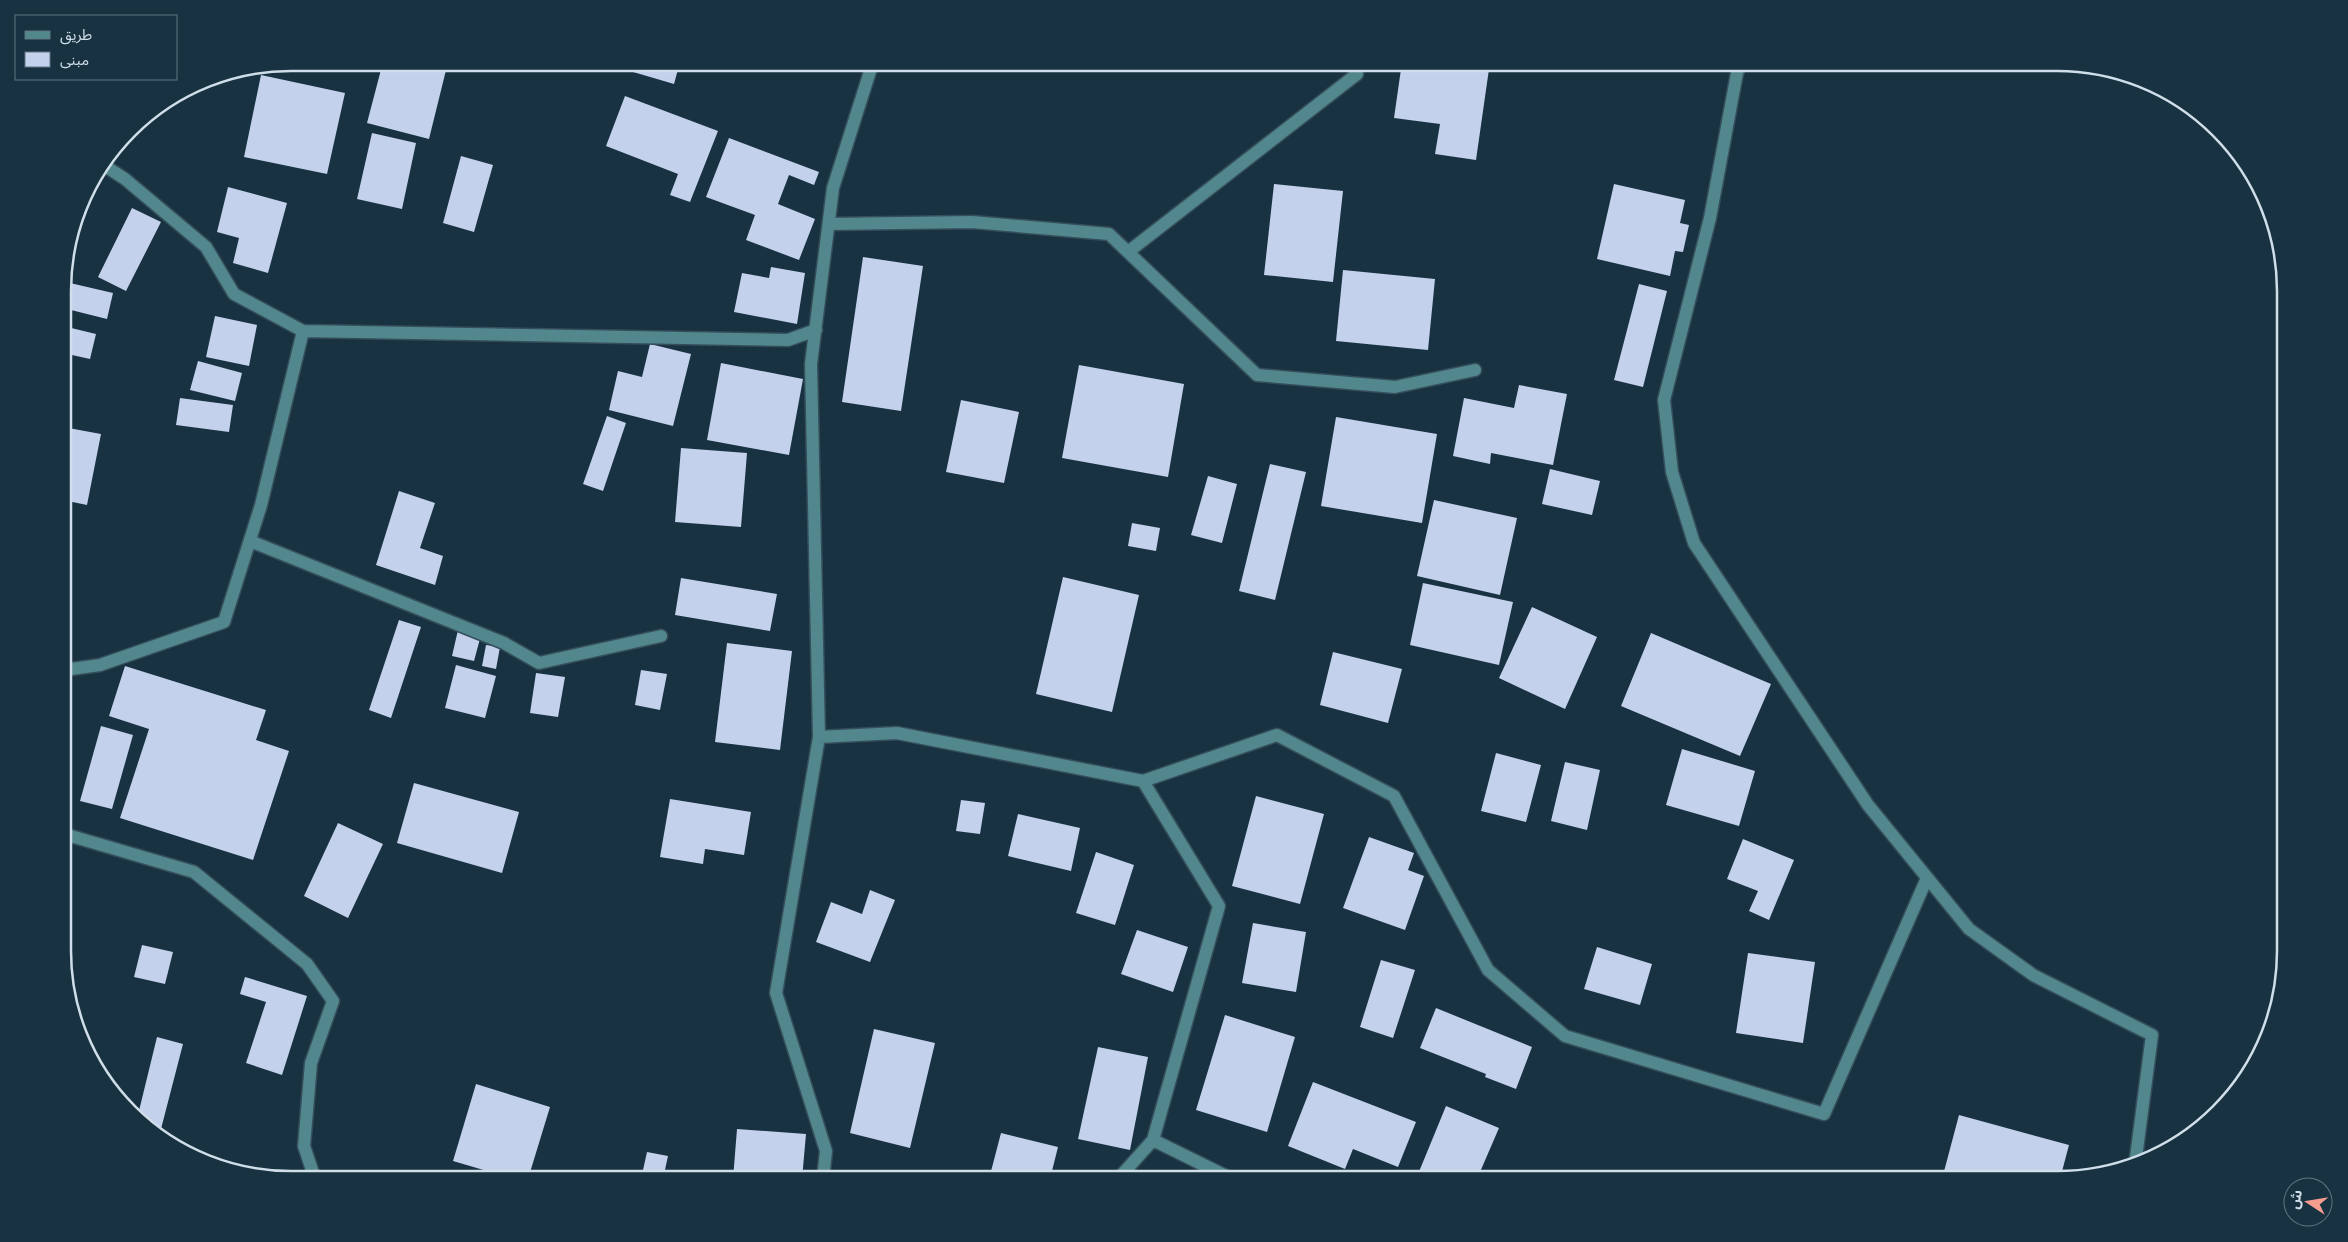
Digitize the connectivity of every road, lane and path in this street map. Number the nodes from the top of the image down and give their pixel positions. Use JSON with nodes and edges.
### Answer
{"nodes":[{"id":1,"x":870,"y":71,"type":"edge"},
{"id":2,"x":1738,"y":71,"type":"edge"},
{"id":3,"x":1357,"y":74,"type":"dead end"},
{"id":4,"x":109,"y":168,"type":"edge"},
{"id":5,"x":829,"y":224,"type":"junction"},
{"id":6,"x":1128,"y":252,"type":"junction"},
{"id":7,"x":816,"y":330,"type":"junction"},
{"id":8,"x":302,"y":331,"type":"junction"},
{"id":9,"x":1475,"y":370,"type":"dead end"},
{"id":10,"x":250,"y":541,"type":"junction"},
{"id":11,"x":661,"y":636,"type":"dead end"},
{"id":12,"x":71,"y":669,"type":"edge"},
{"id":13,"x":819,"y":737,"type":"junction"},
{"id":14,"x":1143,"y":781,"type":"junction"},
{"id":15,"x":71,"y":836,"type":"edge"},
{"id":16,"x":1927,"y":878,"type":"junction"},
{"id":17,"x":1153,"y":1140,"type":"junction"},
{"id":18,"x":2136,"y":1156,"type":"edge"},
{"id":19,"x":312,"y":1171,"type":"edge"},
{"id":20,"x":823,"y":1171,"type":"edge"},
{"id":21,"x":1125,"y":1171,"type":"edge"},
{"id":22,"x":1216,"y":1171,"type":"edge"}],
"edges":[{"from":1,"to":5,"type":"street"},
{"from":2,"to":16,"type":"street"},
{"from":3,"to":6,"type":"street"},
{"from":4,"to":8,"type":"street"},
{"from":5,"to":6,"type":"street"},
{"from":5,"to":7,"type":"street"},
{"from":6,"to":9,"type":"street"},
{"from":7,"to":8,"type":"street"},
{"from":7,"to":13,"type":"street"},
{"from":8,"to":10,"type":"street"},
{"from":10,"to":11,"type":"street"},
{"from":10,"to":12,"type":"street"},
{"from":13,"to":14,"type":"street"},
{"from":13,"to":20,"type":"street"},
{"from":14,"to":16,"type":"street"},
{"from":14,"to":17,"type":"street"},
{"from":15,"to":19,"type":"street"},
{"from":16,"to":18,"type":"street"},
{"from":17,"to":21,"type":"street"},
{"from":17,"to":22,"type":"street"}]}
